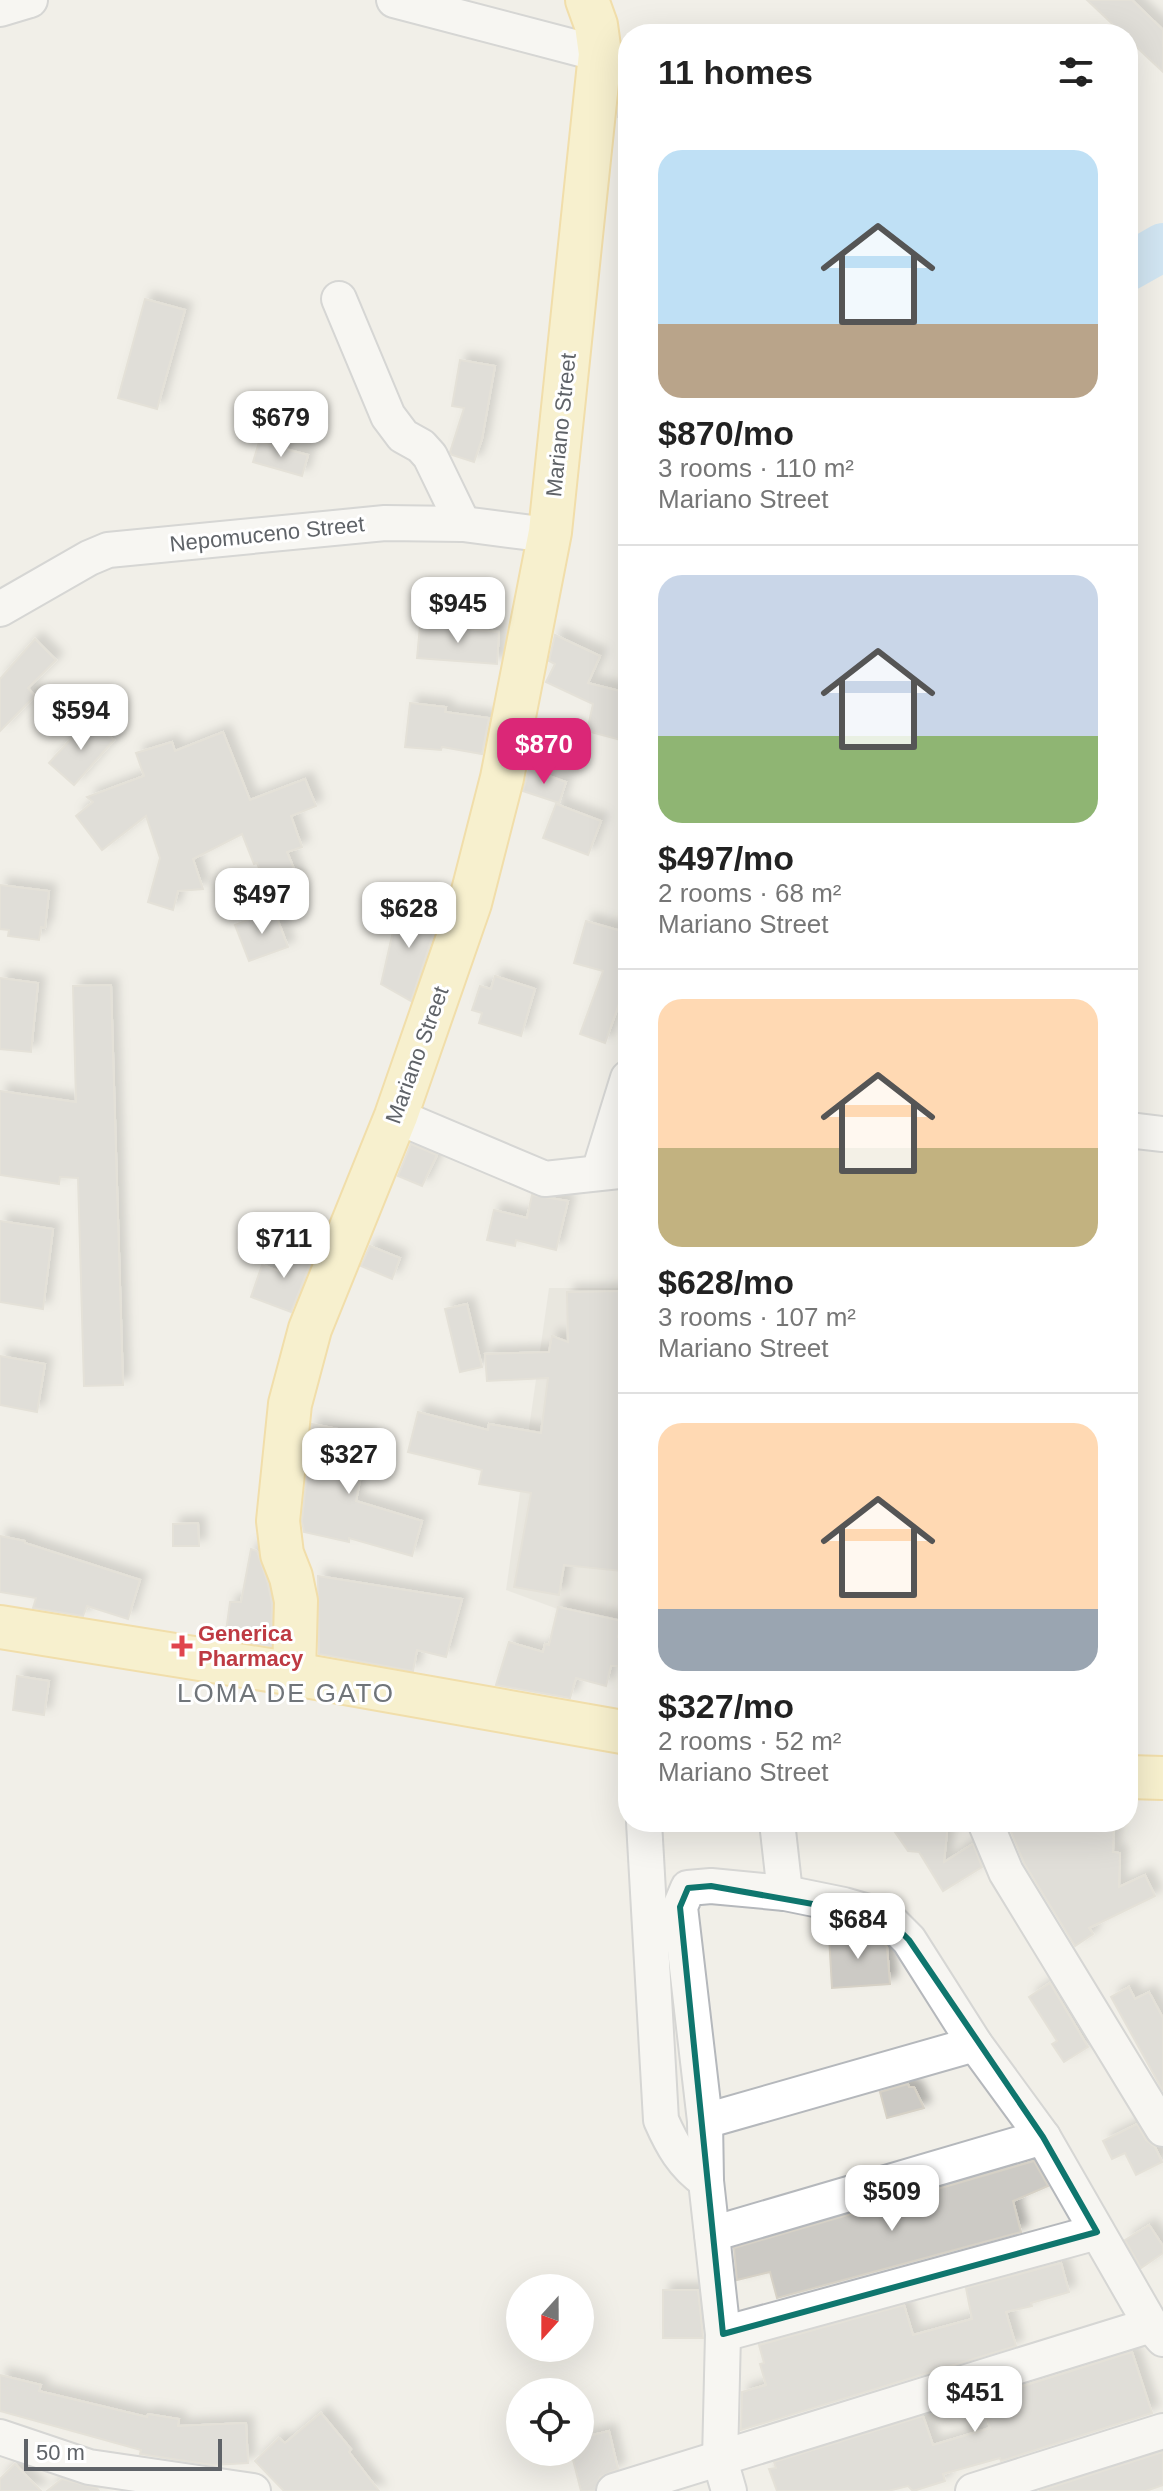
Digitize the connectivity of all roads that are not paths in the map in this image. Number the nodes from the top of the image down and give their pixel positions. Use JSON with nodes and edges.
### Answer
{"nodes":[{"id":1,"x":394,"y":0,"type":"edge"},
{"id":2,"x":587,"y":0,"type":"edge"},
{"id":3,"x":600,"y":54,"type":"junction"},
{"id":4,"x":339,"y":299,"type":"dead end"},
{"id":5,"x":463,"y":524,"type":"junction"},
{"id":6,"x":550,"y":532,"type":"junction"},
{"id":7,"x":0,"y":609,"type":"edge"},
{"id":8,"x":396,"y":1116,"type":"junction"},
{"id":9,"x":1138,"y":1131,"type":"edge"},
{"id":10,"x":1163,"y":1134,"type":"edge"},
{"id":11,"x":618,"y":1140,"type":"edge"},
{"id":12,"x":613,"y":1171,"type":"edge"},
{"id":13,"x":0,"y":1627,"type":"edge"},
{"id":14,"x":294,"y":1674,"type":"junction"},
{"id":15,"x":618,"y":1731,"type":"edge"},
{"id":16,"x":1138,"y":1777,"type":"edge"},
{"id":17,"x":1163,"y":1778,"type":"edge"},
{"id":18,"x":645,"y":1832,"type":"edge"},
{"id":19,"x":778,"y":1832,"type":"edge"},
{"id":20,"x":989,"y":1832,"type":"edge"},
{"id":21,"x":785,"y":1893,"type":"junction"},
{"id":22,"x":975,"y":2044,"type":"junction"},
{"id":23,"x":705,"y":2121,"type":"junction"},
{"id":24,"x":1163,"y":2129,"type":"edge"},
{"id":25,"x":1043,"y":2137,"type":"junction"},
{"id":26,"x":706,"y":2181,"type":"junction"},
{"id":27,"x":1097,"y":2232,"type":"junction"},
{"id":28,"x":712,"y":2234,"type":"junction"},
{"id":29,"x":1157,"y":2332,"type":"edge"},
{"id":30,"x":723,"y":2334,"type":"junction"},
{"id":31,"x":1163,"y":2431,"type":"edge"},
{"id":32,"x":0,"y":2437,"type":"edge"},
{"id":33,"x":724,"y":2475,"type":"edge"},
{"id":34,"x":99,"y":2479,"type":"edge"},
{"id":35,"x":253,"y":2491,"type":"edge"},
{"id":36,"x":614,"y":2491,"type":"edge"},
{"id":37,"x":973,"y":2491,"type":"edge"}],
"edges":[{"from":1,"to":3,"type":"street"},
{"from":2,"to":3,"type":"main road","name":"Mariano Street"},
{"from":3,"to":6,"type":"main road","name":"Mariano Street"},
{"from":4,"to":5,"type":"street"},
{"from":5,"to":6,"type":"street","name":"Nepomuceno Street"},
{"from":5,"to":7,"type":"street","name":"Nepomuceno Street"},
{"from":6,"to":8,"type":"main road","name":"Mariano Street"},
{"from":8,"to":12,"type":"street"},
{"from":8,"to":14,"type":"main road","name":"Mariano Street"},
{"from":9,"to":10,"type":"street"},
{"from":11,"to":12,"type":"street"},
{"from":13,"to":14,"type":"main road"},
{"from":14,"to":15,"type":"main road"},
{"from":16,"to":17,"type":"main road"},
{"from":18,"to":26,"type":"street"},
{"from":19,"to":21,"type":"street"},
{"from":20,"to":24,"type":"street"},
{"from":21,"to":22,"type":"street"},
{"from":21,"to":23,"type":"street"},
{"from":22,"to":23,"type":"street"},
{"from":22,"to":25,"type":"street"},
{"from":23,"to":26,"type":"street"},
{"from":25,"to":27,"type":"street"},
{"from":25,"to":28,"type":"street"},
{"from":26,"to":28,"type":"street"},
{"from":27,"to":29,"type":"street"},
{"from":27,"to":30,"type":"street"},
{"from":28,"to":30,"type":"street"},
{"from":29,"to":33,"type":"street"},
{"from":30,"to":33,"type":"street"},
{"from":31,"to":37,"type":"street"},
{"from":32,"to":34,"type":"street"},
{"from":33,"to":36,"type":"street"},
{"from":34,"to":35,"type":"street"}]}
